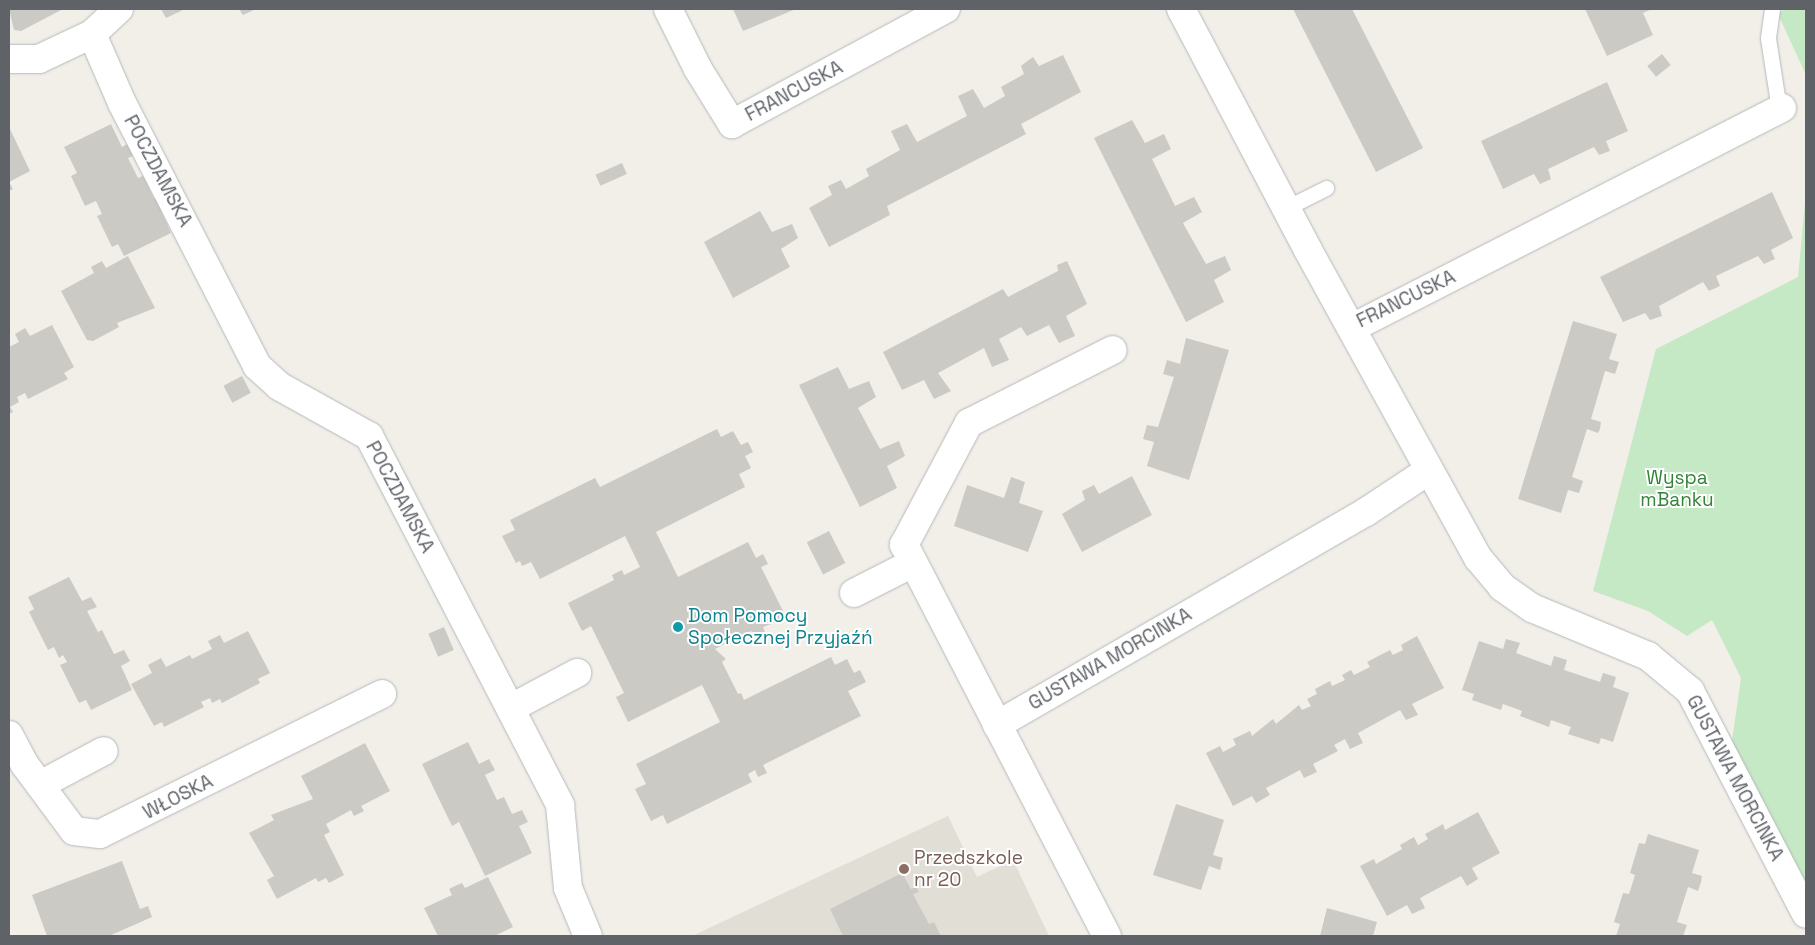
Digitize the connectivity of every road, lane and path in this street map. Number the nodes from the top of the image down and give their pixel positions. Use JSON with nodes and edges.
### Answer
{"nodes":[{"id":1,"x":119,"y":9,"type":"edge"},
{"id":2,"x":668,"y":9,"type":"edge"},
{"id":3,"x":946,"y":9,"type":"edge"},
{"id":4,"x":1181,"y":9,"type":"edge"},
{"id":5,"x":1772,"y":9,"type":"edge"},
{"id":6,"x":92,"y":34,"type":"junction"},
{"id":7,"x":9,"y":59,"type":"edge"},
{"id":8,"x":1782,"y":108,"type":"joint"},
{"id":9,"x":1326,"y":188,"type":"dead end"},
{"id":10,"x":1286,"y":208,"type":"junction"},
{"id":11,"x":1352,"y":328,"type":"junction"},
{"id":12,"x":1113,"y":350,"type":"dead end"},
{"id":13,"x":1428,"y":471,"type":"junction"},
{"id":14,"x":913,"y":563,"type":"junction"},
{"id":15,"x":854,"y":593,"type":"dead end"},
{"id":16,"x":577,"y":673,"type":"dead end"},
{"id":17,"x":382,"y":694,"type":"dead end"},
{"id":18,"x":511,"y":708,"type":"junction"},
{"id":19,"x":997,"y":725,"type":"junction"},
{"id":20,"x":9,"y":735,"type":"edge"},
{"id":21,"x":104,"y":751,"type":"dead end"},
{"id":22,"x":40,"y":784,"type":"junction"},
{"id":23,"x":1806,"y":914,"type":"edge"},
{"id":24,"x":588,"y":936,"type":"edge"},
{"id":25,"x":1107,"y":936,"type":"edge"}],
"edges":[{"from":1,"to":6,"type":"street"},
{"from":2,"to":3,"type":"street","name":"FRANCUSKA"},
{"from":4,"to":10,"type":"street","name":"FRANCUSKA"},
{"from":5,"to":8,"type":"lane"},
{"from":6,"to":7,"type":"street"},
{"from":6,"to":18,"type":"street","name":"POCZDAMSKA"},
{"from":8,"to":11,"type":"street","name":"FRANCUSKA"},
{"from":9,"to":10,"type":"lane"},
{"from":10,"to":11,"type":"street","name":"FRANCUSKA"},
{"from":11,"to":13,"type":"street","name":"GUSTAWA MORCINKA"},
{"from":12,"to":14,"type":"street"},
{"from":13,"to":19,"type":"street","name":"GUSTAWA MORCINKA"},
{"from":13,"to":23,"type":"street","name":"GUSTAWA MORCINKA"},
{"from":14,"to":15,"type":"street"},
{"from":14,"to":19,"type":"street"},
{"from":16,"to":18,"type":"street"},
{"from":17,"to":22,"type":"street","name":"WŁOSKA"},
{"from":18,"to":24,"type":"street","name":"POCZDAMSKA"},
{"from":19,"to":25,"type":"street"},
{"from":20,"to":22,"type":"street","name":"WŁOSKA"},
{"from":21,"to":22,"type":"street"}]}
